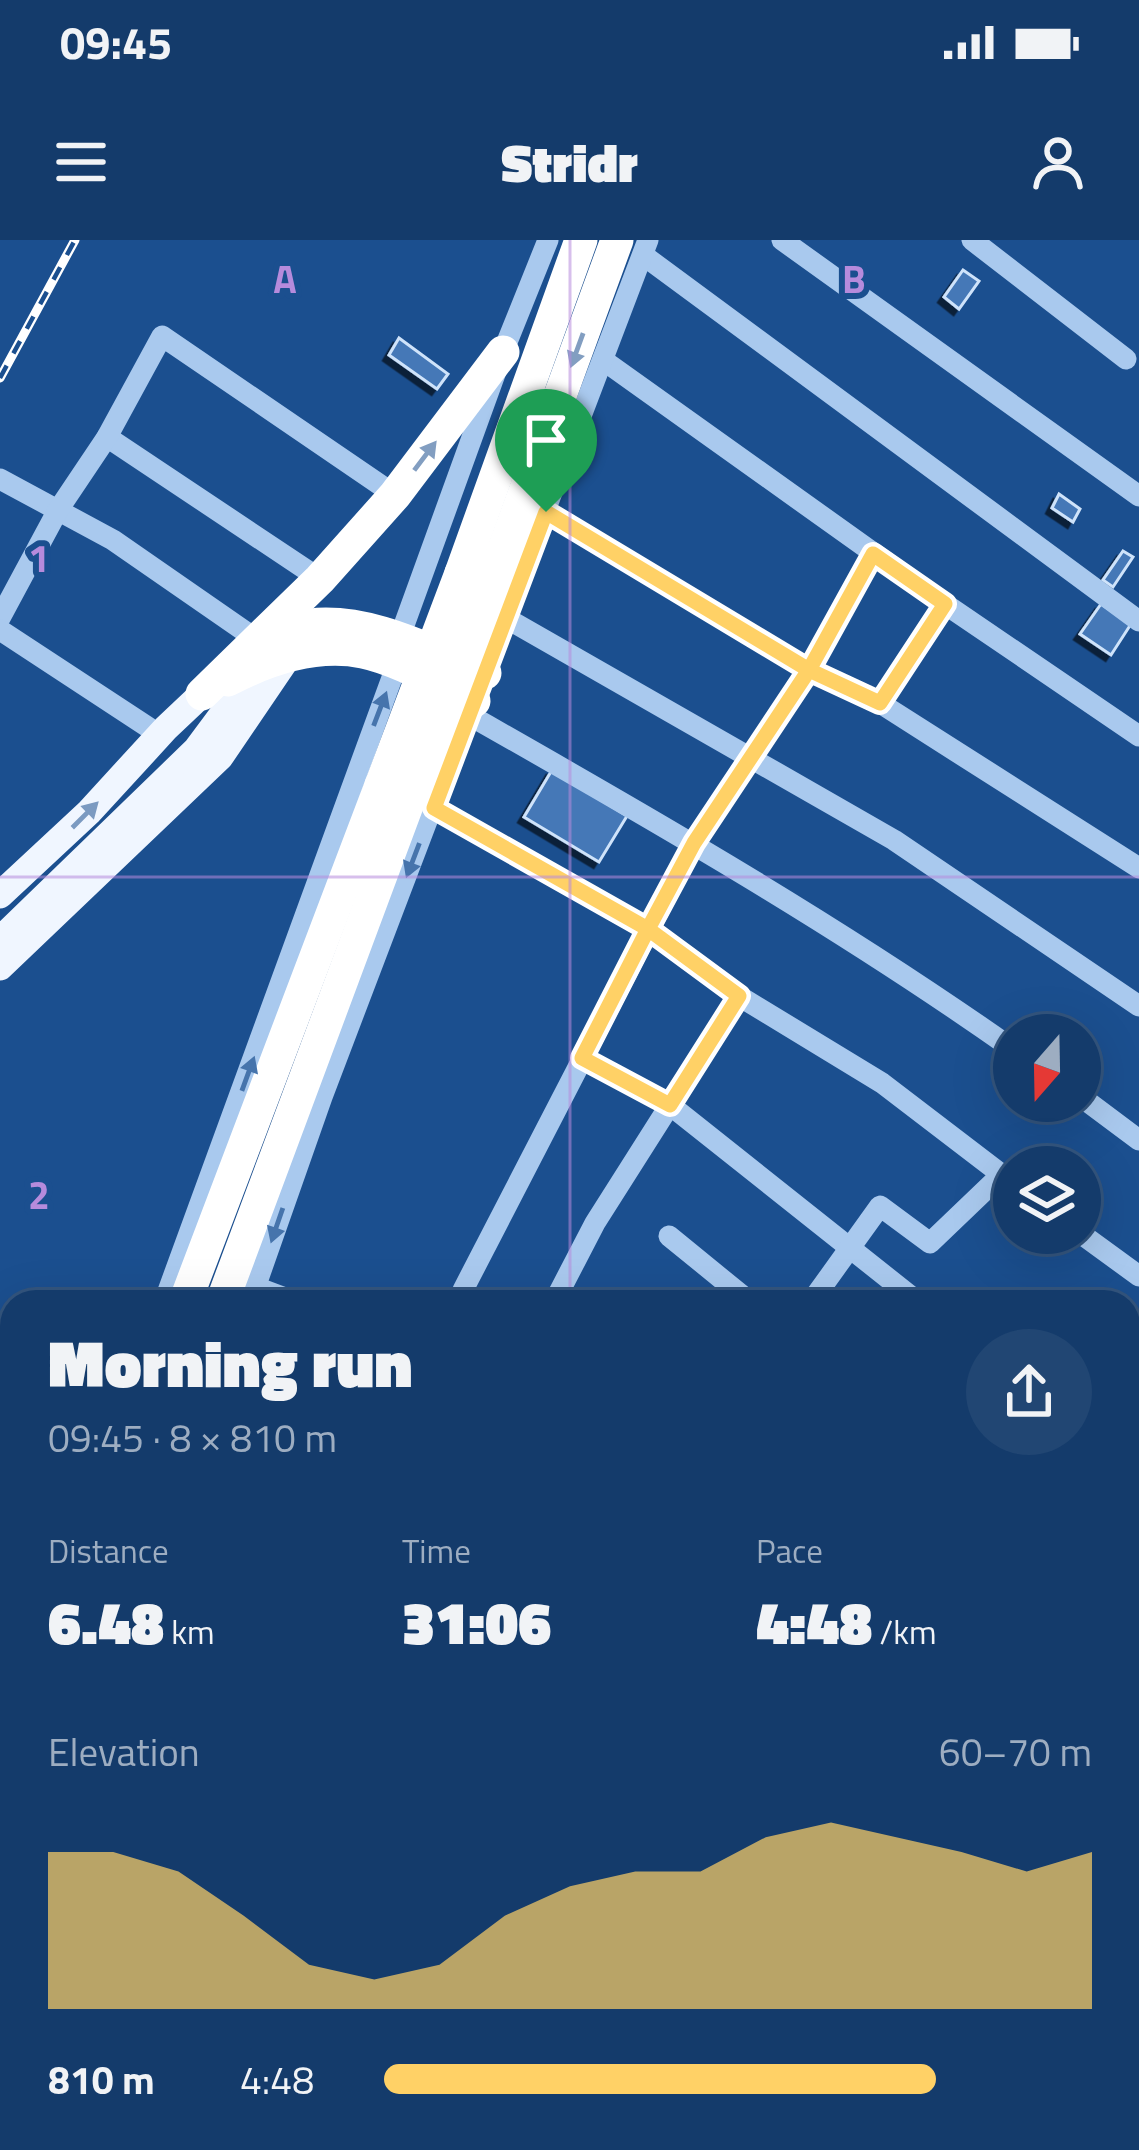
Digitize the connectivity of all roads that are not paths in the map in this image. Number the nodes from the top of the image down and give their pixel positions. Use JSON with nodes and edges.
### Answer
{"nodes":[{"id":1,"x":548,"y":240,"type":"edge"},
{"id":2,"x":580,"y":240,"type":"edge"},
{"id":3,"x":782,"y":240,"type":"edge"},
{"id":4,"x":972,"y":240,"type":"edge"},
{"id":5,"x":636,"y":245,"type":"edge"},
{"id":6,"x":503,"y":352,"type":"junction"},
{"id":7,"x":1126,"y":359,"type":"dead end"},
{"id":8,"x":603,"y":361,"type":"junction"},
{"id":9,"x":107,"y":437,"type":"junction"},
{"id":10,"x":0,"y":478,"type":"edge"},
{"id":11,"x":1137,"y":490,"type":"edge"},
{"id":12,"x":395,"y":495,"type":"junction"},
{"id":13,"x":58,"y":510,"type":"junction"},
{"id":14,"x":546,"y":512,"type":"junction"},
{"id":15,"x":873,"y":554,"type":"junction"},
{"id":16,"x":477,"y":574,"type":"junction"},
{"id":17,"x":320,"y":578,"type":"junction"},
{"id":18,"x":945,"y":604,"type":"junction"},
{"id":19,"x":0,"y":618,"type":"edge"},
{"id":20,"x":506,"y":618,"type":"junction"},
{"id":21,"x":1139,"y":621,"type":"edge"},
{"id":22,"x":0,"y":630,"type":"edge"},
{"id":23,"x":398,"y":652,"type":"junction"},
{"id":24,"x":268,"y":653,"type":"junction"},
{"id":25,"x":809,"y":670,"type":"junction"},
{"id":26,"x":202,"y":694,"type":"joint"},
{"id":27,"x":476,"y":696,"type":"junction"},
{"id":28,"x":880,"y":703,"type":"junction"},
{"id":29,"x":160,"y":735,"type":"junction"},
{"id":30,"x":1139,"y":736,"type":"edge"},
{"id":31,"x":750,"y":758,"type":"junction"},
{"id":32,"x":409,"y":795,"type":"junction"},
{"id":33,"x":694,"y":843,"type":"junction"},
{"id":34,"x":1139,"y":868,"type":"edge"},
{"id":35,"x":0,"y":895,"type":"edge"},
{"id":36,"x":648,"y":929,"type":"junction"},
{"id":37,"x":0,"y":940,"type":"edge"},
{"id":38,"x":0,"y":967,"type":"edge"},
{"id":39,"x":739,"y":996,"type":"junction"},
{"id":40,"x":1139,"y":1006,"type":"edge"},
{"id":41,"x":993,"y":1035,"type":"edge"},
{"id":42,"x":582,"y":1058,"type":"junction"},
{"id":43,"x":670,"y":1105,"type":"junction"},
{"id":44,"x":1101,"y":1112,"type":"edge"},
{"id":45,"x":1139,"y":1140,"type":"edge"},
{"id":46,"x":993,"y":1169,"type":"edge"},
{"id":47,"x":993,"y":1191,"type":"edge"},
{"id":48,"x":669,"y":1235,"type":"dead end"},
{"id":49,"x":849,"y":1247,"type":"junction"},
{"id":50,"x":1101,"y":1248,"type":"edge"},
{"id":51,"x":1139,"y":1276,"type":"edge"},
{"id":52,"x":168,"y":1290,"type":"edge"},
{"id":53,"x":190,"y":1290,"type":"edge"},
{"id":54,"x":225,"y":1290,"type":"edge"},
{"id":55,"x":254,"y":1290,"type":"edge"},
{"id":56,"x":463,"y":1290,"type":"dead end"},
{"id":57,"x":560,"y":1290,"type":"edge"},
{"id":58,"x":735,"y":1290,"type":"edge"},
{"id":59,"x":819,"y":1290,"type":"edge"},
{"id":60,"x":903,"y":1290,"type":"edge"}],
"edges":[{"from":1,"to":6,"type":"street"},
{"from":2,"to":16,"type":"highway"},
{"from":3,"to":11,"type":"street"},
{"from":4,"to":7,"type":"street"},
{"from":5,"to":8,"type":"street"},
{"from":5,"to":16,"type":"highway","one_way":true},
{"from":5,"to":21,"type":"street"},
{"from":12,"to":6,"type":"highway","one_way":true},
{"from":6,"to":23,"type":"street"},
{"from":8,"to":14,"type":"street"},
{"from":8,"to":15,"type":"street"},
{"from":9,"to":12,"type":"street"},
{"from":9,"to":13,"type":"street"},
{"from":9,"to":17,"type":"street"},
{"from":10,"to":13,"type":"street"},
{"from":12,"to":17,"type":"highway"},
{"from":13,"to":19,"type":"street"},
{"from":13,"to":24,"type":"street"},
{"from":14,"to":20,"type":"street"},
{"from":14,"to":25,"type":"street"},
{"from":15,"to":18,"type":"street"},
{"from":15,"to":25,"type":"street"},
{"from":16,"to":32,"type":"highway","bridge":true},
{"from":17,"to":24,"type":"highway"},
{"from":18,"to":28,"type":"street"},
{"from":18,"to":30,"type":"street"},
{"from":20,"to":27,"type":"street"},
{"from":20,"to":31,"type":"street"},
{"from":22,"to":29,"type":"street"},
{"from":23,"to":24,"type":"highway"},
{"from":23,"to":27,"type":"highway"},
{"from":52,"to":23,"type":"street","one_way":true},
{"from":24,"to":26,"type":"highway"},
{"from":24,"to":37,"type":"main road"},
{"from":24,"to":38,"type":"main road"},
{"from":25,"to":28,"type":"street"},
{"from":25,"to":31,"type":"street"},
{"from":26,"to":29,"type":"main road"},
{"from":27,"to":32,"type":"street"},
{"from":27,"to":33,"type":"street"},
{"from":28,"to":34,"type":"street"},
{"from":35,"to":29,"type":"main road","one_way":true},
{"from":31,"to":33,"type":"street"},
{"from":31,"to":40,"type":"street"},
{"from":32,"to":36,"type":"street"},
{"from":32,"to":53,"type":"highway"},
{"from":32,"to":54,"type":"highway"},
{"from":32,"to":55,"type":"street","one_way":true},
{"from":33,"to":36,"type":"street"},
{"from":33,"to":41,"type":"street"},
{"from":36,"to":39,"type":"street"},
{"from":36,"to":42,"type":"street"},
{"from":39,"to":43,"type":"street"},
{"from":39,"to":46,"type":"street"},
{"from":42,"to":43,"type":"street"},
{"from":42,"to":56,"type":"street"},
{"from":43,"to":49,"type":"street"},
{"from":43,"to":57,"type":"street"},
{"from":44,"to":45,"type":"street"},
{"from":47,"to":49,"type":"street"},
{"from":48,"to":58,"type":"street"},
{"from":49,"to":59,"type":"street"},
{"from":49,"to":60,"type":"street"},
{"from":50,"to":51,"type":"street"}]}
